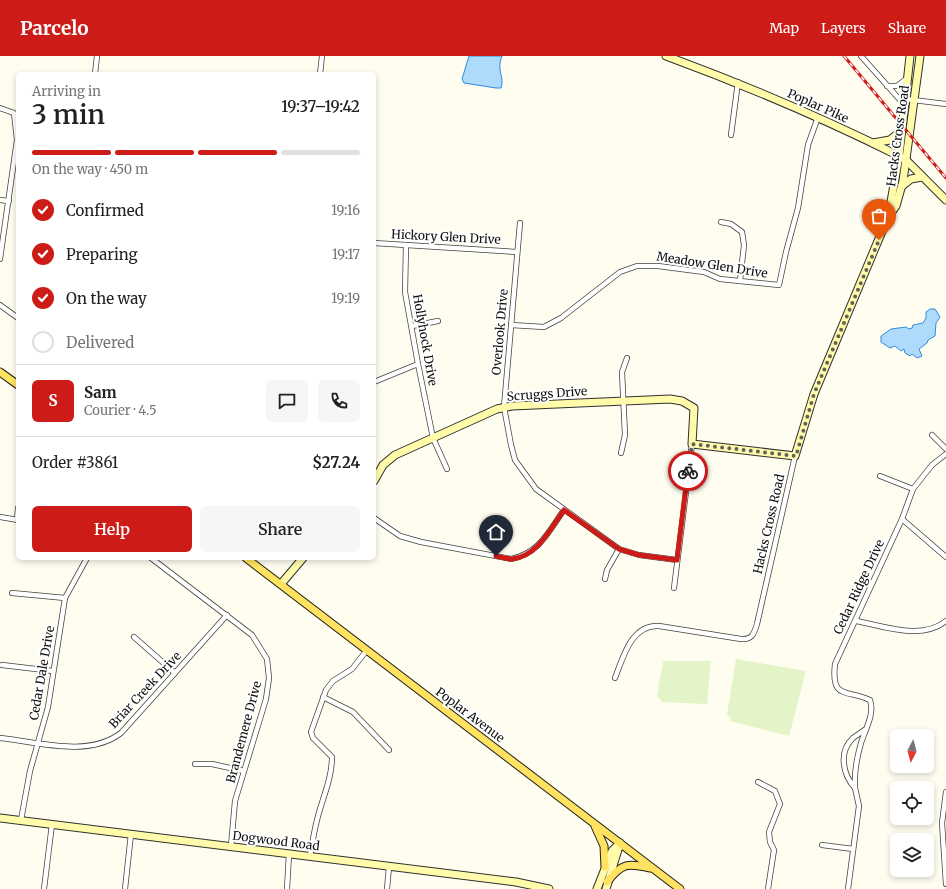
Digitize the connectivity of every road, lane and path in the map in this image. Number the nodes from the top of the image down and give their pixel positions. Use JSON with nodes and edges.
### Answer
{"nodes":[{"id":1,"x":97,"y":56,"type":"edge"},
{"id":2,"x":322,"y":56,"type":"edge"},
{"id":3,"x":666,"y":56,"type":"edge"},
{"id":4,"x":861,"y":56,"type":"edge"},
{"id":5,"x":910,"y":56,"type":"edge"},
{"id":6,"x":920,"y":56,"type":"edge"},
{"id":7,"x":95,"y":72,"type":"edge"},
{"id":8,"x":320,"y":72,"type":"edge"},
{"id":9,"x":908,"y":74,"type":"junction"},
{"id":10,"x":738,"y":82,"type":"junction"},
{"id":11,"x":887,"y":86,"type":"junction"},
{"id":12,"x":905,"y":99,"type":"junction"},
{"id":13,"x":914,"y":100,"type":"junction"},
{"id":14,"x":946,"y":104,"type":"edge"},
{"id":15,"x":0,"y":108,"type":"edge"},
{"id":16,"x":904,"y":108,"type":"junction"},
{"id":17,"x":16,"y":111,"type":"edge"},
{"id":18,"x":818,"y":117,"type":"junction"},
{"id":19,"x":901,"y":131,"type":"junction"},
{"id":20,"x":731,"y":135,"type":"dead end"},
{"id":21,"x":873,"y":143,"type":"junction"},
{"id":22,"x":16,"y":148,"type":"edge"},
{"id":23,"x":899,"y":156,"type":"junction"},
{"id":24,"x":906,"y":160,"type":"junction"},
{"id":25,"x":922,"y":177,"type":"junction"},
{"id":26,"x":902,"y":186,"type":"junction"},
{"id":27,"x":0,"y":200,"type":"edge"},
{"id":28,"x":946,"y":200,"type":"edge"},
{"id":29,"x":9,"y":201,"type":"junction"},
{"id":30,"x":888,"y":217,"type":"junction"},
{"id":31,"x":721,"y":222,"type":"dead end"},
{"id":32,"x":520,"y":223,"type":"dead end"},
{"id":33,"x":376,"y":243,"type":"edge"},
{"id":34,"x":406,"y":245,"type":"junction"},
{"id":35,"x":517,"y":252,"type":"junction"},
{"id":36,"x":0,"y":259,"type":"edge"},
{"id":37,"x":740,"y":281,"type":"junction"},
{"id":38,"x":0,"y":305,"type":"edge"},
{"id":39,"x":16,"y":317,"type":"edge"},
{"id":40,"x":438,"y":321,"type":"dead end"},
{"id":41,"x":511,"y":325,"type":"junction"},
{"id":42,"x":412,"y":326,"type":"junction"},
{"id":43,"x":627,"y":358,"type":"dead end"},
{"id":44,"x":418,"y":364,"type":"junction"},
{"id":45,"x":0,"y":372,"type":"edge"},
{"id":46,"x":376,"y":381,"type":"edge"},
{"id":47,"x":16,"y":384,"type":"edge"},
{"id":48,"x":623,"y":400,"type":"junction"},
{"id":49,"x":504,"y":407,"type":"junction"},
{"id":50,"x":932,"y":436,"type":"dead end"},
{"id":51,"x":433,"y":438,"type":"junction"},
{"id":52,"x":692,"y":444,"type":"junction"},
{"id":53,"x":946,"y":449,"type":"edge"},
{"id":54,"x":621,"y":453,"type":"dead end"},
{"id":55,"x":946,"y":454,"type":"edge"},
{"id":56,"x":796,"y":456,"type":"junction"},
{"id":57,"x":447,"y":469,"type":"dead end"},
{"id":58,"x":880,"y":476,"type":"dead end"},
{"id":59,"x":376,"y":477,"type":"edge"},
{"id":60,"x":913,"y":489,"type":"junction"},
{"id":61,"x":564,"y":510,"type":"junction"},
{"id":62,"x":0,"y":517,"type":"edge"},
{"id":63,"x":376,"y":519,"type":"edge"},
{"id":64,"x":902,"y":519,"type":"junction"},
{"id":65,"x":16,"y":520,"type":"edge"},
{"id":66,"x":619,"y":549,"type":"junction"},
{"id":67,"x":945,"y":555,"type":"edge"},
{"id":68,"x":86,"y":560,"type":"edge"},
{"id":69,"x":154,"y":560,"type":"edge"},
{"id":70,"x":249,"y":560,"type":"edge"},
{"id":71,"x":301,"y":560,"type":"edge"},
{"id":72,"x":677,"y":560,"type":"junction"},
{"id":73,"x":605,"y":579,"type":"dead end"},
{"id":74,"x":281,"y":584,"type":"junction"},
{"id":75,"x":674,"y":588,"type":"dead end"},
{"id":76,"x":12,"y":593,"type":"dead end"},
{"id":77,"x":65,"y":598,"type":"junction"},
{"id":78,"x":227,"y":615,"type":"junction"},
{"id":79,"x":856,"y":621,"type":"junction"},
{"id":80,"x":946,"y":621,"type":"edge"},
{"id":81,"x":134,"y":637,"type":"dead end"},
{"id":82,"x":367,"y":650,"type":"junction"},
{"id":83,"x":2,"y":664,"type":"dead end"},
{"id":84,"x":53,"y":671,"type":"junction"},
{"id":85,"x":175,"y":673,"type":"junction"},
{"id":86,"x":615,"y":678,"type":"dead end"},
{"id":87,"x":323,"y":697,"type":"junction"},
{"id":88,"x":866,"y":729,"type":"junction"},
{"id":89,"x":0,"y":738,"type":"edge"},
{"id":90,"x":38,"y":742,"type":"junction"},
{"id":91,"x":389,"y":750,"type":"dead end"},
{"id":92,"x":196,"y":764,"type":"dead end"},
{"id":93,"x":244,"y":771,"type":"junction"},
{"id":94,"x":758,"y":782,"type":"dead end"},
{"id":95,"x":855,"y":788,"type":"junction"},
{"id":96,"x":946,"y":792,"type":"edge"},
{"id":97,"x":0,"y":818,"type":"edge"},
{"id":98,"x":22,"y":820,"type":"junction"},
{"id":99,"x":52,"y":824,"type":"junction"},
{"id":100,"x":594,"y":824,"type":"junction"},
{"id":101,"x":131,"y":834,"type":"junction"},
{"id":102,"x":620,"y":843,"type":"junction"},
{"id":103,"x":822,"y":845,"type":"dead end"},
{"id":104,"x":231,"y":846,"type":"junction"},
{"id":105,"x":853,"y":849,"type":"junction"},
{"id":106,"x":289,"y":854,"type":"junction"},
{"id":107,"x":310,"y":856,"type":"junction"},
{"id":108,"x":390,"y":867,"type":"junction"},
{"id":109,"x":605,"y":867,"type":"junction"},
{"id":110,"x":652,"y":868,"type":"junction"},
{"id":111,"x":946,"y":884,"type":"edge"},
{"id":112,"x":607,"y":886,"type":"edge"},
{"id":113,"x":44,"y":889,"type":"edge"},
{"id":114,"x":125,"y":889,"type":"edge"},
{"id":115,"x":287,"y":889,"type":"edge"},
{"id":116,"x":387,"y":889,"type":"edge"},
{"id":117,"x":549,"y":889,"type":"edge"},
{"id":118,"x":598,"y":889,"type":"edge"},
{"id":119,"x":680,"y":889,"type":"edge"},
{"id":120,"x":768,"y":889,"type":"edge"},
{"id":121,"x":848,"y":889,"type":"edge"}],
"edges":[{"from":1,"to":7,"type":"street"},
{"from":2,"to":8,"type":"street"},
{"from":3,"to":10,"type":"street","name":"Poplar Pike"},
{"from":4,"to":11,"type":"street"},
{"from":5,"to":9,"type":"street","name":"Hacks Cross Road"},
{"from":6,"to":13,"type":"street","name":"Hacks Cross Road"},
{"from":9,"to":11,"type":"street"},
{"from":9,"to":12,"type":"street","name":"Hacks Cross Road"},
{"from":10,"to":18,"type":"street","name":"Poplar Pike"},
{"from":10,"to":20,"type":"street"},
{"from":11,"to":16,"type":"street"},
{"from":12,"to":13,"type":"street"},
{"from":12,"to":16,"type":"street","name":"Hacks Cross Road"},
{"from":13,"to":14,"type":"street"},
{"from":13,"to":24,"type":"street","name":"Hacks Cross Road"},
{"from":15,"to":17,"type":"street"},
{"from":16,"to":19,"type":"street","name":"Hacks Cross Road"},
{"from":18,"to":21,"type":"street","name":"Poplar Pike"},
{"from":18,"to":37,"type":"street","name":"Meadow Glen Drive"},
{"from":19,"to":21,"type":"street"},
{"from":19,"to":23,"type":"street","name":"Hacks Cross Road"},
{"from":21,"to":23,"type":"street","name":"Poplar Pike"},
{"from":22,"to":29,"type":"street"},
{"from":23,"to":24,"type":"street","name":"Poplar Pike"},
{"from":23,"to":30,"type":"street","name":"Hacks Cross Road"},
{"from":24,"to":25,"type":"street","name":"Poplar Pike"},
{"from":24,"to":26,"type":"street","name":"Hacks Cross Road"},
{"from":25,"to":26,"type":"street"},
{"from":25,"to":28,"type":"street","name":"Poplar Pike"},
{"from":26,"to":30,"type":"street","name":"Hacks Cross Road"},
{"from":27,"to":29,"type":"street"},
{"from":29,"to":36,"type":"street"},
{"from":30,"to":56,"type":"street","name":"Hacks Cross Road"},
{"from":31,"to":37,"type":"street"},
{"from":32,"to":35,"type":"street","name":"Overlook Drive"},
{"from":33,"to":34,"type":"street","name":"Hickory Glen Drive"},
{"from":34,"to":35,"type":"street","name":"Hickory Glen Drive"},
{"from":34,"to":42,"type":"street","name":"Hollyhock Drive"},
{"from":35,"to":41,"type":"street","name":"Overlook Drive"},
{"from":37,"to":41,"type":"street","name":"Meadow Glen Drive"},
{"from":38,"to":39,"type":"street"},
{"from":40,"to":42,"type":"street"},
{"from":41,"to":49,"type":"street","name":"Overlook Drive"},
{"from":42,"to":44,"type":"street","name":"Hollyhock Drive"},
{"from":43,"to":48,"type":"street"},
{"from":44,"to":46,"type":"street"},
{"from":44,"to":51,"type":"street","name":"Hollyhock Drive"},
{"from":45,"to":47,"type":"main road"},
{"from":48,"to":49,"type":"street","name":"Scruggs Drive"},
{"from":48,"to":52,"type":"street","name":"Scruggs Drive"},
{"from":48,"to":54,"type":"street"},
{"from":49,"to":51,"type":"street","name":"Scruggs Drive"},
{"from":49,"to":61,"type":"street","name":"Overlook Drive"},
{"from":50,"to":53,"type":"street"},
{"from":51,"to":57,"type":"street","name":"Hollyhock Drive"},
{"from":51,"to":59,"type":"street","name":"Scruggs Drive"},
{"from":52,"to":56,"type":"street"},
{"from":52,"to":72,"type":"street"},
{"from":55,"to":60,"type":"street","name":"Cedar Ridge Drive"},
{"from":56,"to":86,"type":"street","name":"Hacks Cross Road"},
{"from":58,"to":60,"type":"street"},
{"from":60,"to":64,"type":"street","name":"Cedar Ridge Drive"},
{"from":61,"to":63,"type":"street"},
{"from":61,"to":66,"type":"street","name":"Overlook Drive"},
{"from":62,"to":65,"type":"street"},
{"from":64,"to":67,"type":"street"},
{"from":64,"to":79,"type":"street","name":"Cedar Ridge Drive"},
{"from":66,"to":72,"type":"street","name":"Overlook Drive"},
{"from":66,"to":73,"type":"street"},
{"from":68,"to":77,"type":"street","name":"Cedar Dale Drive"},
{"from":69,"to":78,"type":"street","name":"Brandemere Drive"},
{"from":70,"to":74,"type":"main road","name":"Poplar Avenue"},
{"from":71,"to":74,"type":"street"},
{"from":72,"to":75,"type":"street"},
{"from":74,"to":82,"type":"main road","name":"Poplar Avenue"},
{"from":76,"to":77,"type":"street"},
{"from":77,"to":84,"type":"street","name":"Cedar Dale Drive"},
{"from":78,"to":85,"type":"street","name":"Briar Creek Drive"},
{"from":78,"to":93,"type":"street","name":"Brandemere Drive"},
{"from":79,"to":80,"type":"street"},
{"from":79,"to":88,"type":"street","name":"Cedar Ridge Drive"},
{"from":81,"to":85,"type":"street"},
{"from":82,"to":87,"type":"street"},
{"from":82,"to":100,"type":"main road","name":"Poplar Avenue"},
{"from":83,"to":84,"type":"street"},
{"from":84,"to":90,"type":"street","name":"Cedar Dale Drive"},
{"from":85,"to":90,"type":"street","name":"Briar Creek Drive"},
{"from":87,"to":91,"type":"street"},
{"from":87,"to":107,"type":"street"},
{"from":88,"to":95,"type":"street"},
{"from":88,"to":95,"type":"street"},
{"from":89,"to":90,"type":"street","name":"Briar Creek Drive"},
{"from":90,"to":98,"type":"street","name":"Cedar Dale Drive"},
{"from":92,"to":93,"type":"street"},
{"from":93,"to":104,"type":"street","name":"Brandemere Drive"},
{"from":94,"to":120,"type":"street"},
{"from":95,"to":105,"type":"street"},
{"from":96,"to":111,"type":"street"},
{"from":97,"to":98,"type":"street","name":"Dogwood Road"},
{"from":98,"to":99,"type":"street","name":"Dogwood Road"},
{"from":99,"to":101,"type":"street","name":"Dogwood Road"},
{"from":99,"to":113,"type":"street"},
{"from":100,"to":102,"type":"main road","name":"Poplar Avenue"},
{"from":100,"to":109,"type":"main road"},
{"from":101,"to":104,"type":"street","name":"Dogwood Road"},
{"from":101,"to":114,"type":"street"},
{"from":102,"to":109,"type":"street"},
{"from":102,"to":110,"type":"main road","name":"Poplar Avenue"},
{"from":102,"to":112,"type":"street"},
{"from":103,"to":105,"type":"street"},
{"from":104,"to":106,"type":"street","name":"Dogwood Road"},
{"from":105,"to":121,"type":"street"},
{"from":106,"to":107,"type":"street","name":"Dogwood Road"},
{"from":106,"to":115,"type":"street"},
{"from":107,"to":108,"type":"street","name":"Dogwood Road"},
{"from":108,"to":116,"type":"street"},
{"from":108,"to":117,"type":"street","name":"Dogwood Road"},
{"from":109,"to":118,"type":"street"},
{"from":110,"to":112,"type":"main road"},
{"from":110,"to":119,"type":"main road","name":"Poplar Avenue"}]}
